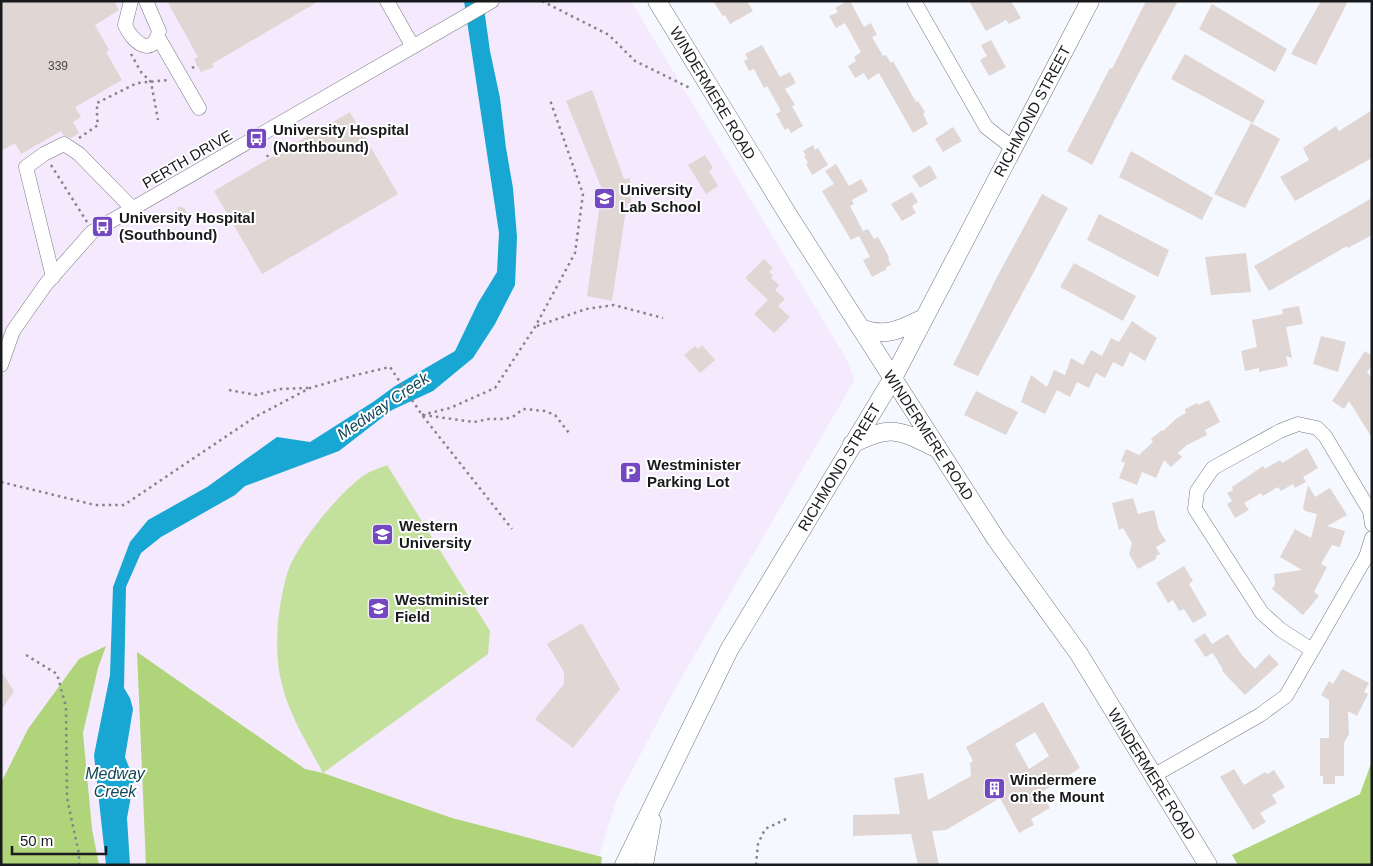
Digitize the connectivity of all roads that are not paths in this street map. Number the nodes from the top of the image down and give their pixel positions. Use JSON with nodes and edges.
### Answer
{"nodes":[{"id":1,"x":131,"y":1,"type":"edge"},
{"id":2,"x":146,"y":1,"type":"edge"},
{"id":3,"x":387,"y":1,"type":"edge"},
{"id":4,"x":492,"y":1,"type":"edge"},
{"id":5,"x":657,"y":1,"type":"edge"},
{"id":6,"x":914,"y":1,"type":"edge"},
{"id":7,"x":1090,"y":1,"type":"edge"},
{"id":8,"x":158,"y":37,"type":"junction"},
{"id":9,"x":413,"y":48,"type":"junction"},
{"id":10,"x":199,"y":108,"type":"dead end"},
{"id":11,"x":1013,"y":148,"type":"junction"},
{"id":12,"x":133,"y":209,"type":"junction"},
{"id":13,"x":53,"y":277,"type":"junction"},
{"id":14,"x":924,"y":318,"type":"junction"},
{"id":15,"x":861,"y":328,"type":"junction"},
{"id":16,"x":1,"y":365,"type":"edge"},
{"id":17,"x":892,"y":378,"type":"junction"},
{"id":18,"x":852,"y":444,"type":"junction"},
{"id":19,"x":938,"y":449,"type":"junction"},
{"id":20,"x":1372,"y":524,"type":"edge"},
{"id":21,"x":1372,"y":538,"type":"edge"},
{"id":22,"x":1312,"y":650,"type":"junction"},
{"id":23,"x":1153,"y":776,"type":"junction"},
{"id":24,"x":656,"y":799,"type":"junction"},
{"id":25,"x":624,"y":865,"type":"edge"},
{"id":26,"x":644,"y":865,"type":"edge"},
{"id":27,"x":1208,"y":865,"type":"edge"}],
"edges":[{"from":1,"to":8,"type":"street"},
{"from":2,"to":8,"type":"street"},
{"from":3,"to":9,"type":"street"},
{"from":4,"to":9,"type":"street","name":"PERTH DRIVE"},
{"from":5,"to":15,"type":"main road","name":"WINDERMERE ROAD"},
{"from":6,"to":11,"type":"street"},
{"from":7,"to":11,"type":"main road","name":"RICHMOND STREET"},
{"from":8,"to":10,"type":"street"},
{"from":9,"to":12,"type":"street","name":"PERTH DRIVE"},
{"from":11,"to":14,"type":"main road","name":"RICHMOND STREET"},
{"from":12,"to":13,"type":"street","name":"PERTH DRIVE"},
{"from":12,"to":13,"type":"street"},
{"from":13,"to":16,"type":"street","name":"PERTH DRIVE"},
{"from":14,"to":15,"type":"main road"},
{"from":14,"to":17,"type":"main road","name":"RICHMOND STREET"},
{"from":15,"to":17,"type":"main road","name":"WINDERMERE ROAD"},
{"from":17,"to":18,"type":"main road","name":"RICHMOND STREET"},
{"from":17,"to":19,"type":"main road","name":"WINDERMERE ROAD"},
{"from":18,"to":19,"type":"main road"},
{"from":18,"to":24,"type":"main road","name":"RICHMOND STREET"},
{"from":19,"to":23,"type":"main road","name":"WINDERMERE ROAD"},
{"from":20,"to":22,"type":"street"},
{"from":21,"to":22,"type":"street"},
{"from":22,"to":23,"type":"street"},
{"from":23,"to":27,"type":"main road","name":"WINDERMERE ROAD"},
{"from":24,"to":25,"type":"main road","name":"RICHMOND STREET"},
{"from":24,"to":26,"type":"main road","name":"RICHMOND STREET"}]}
